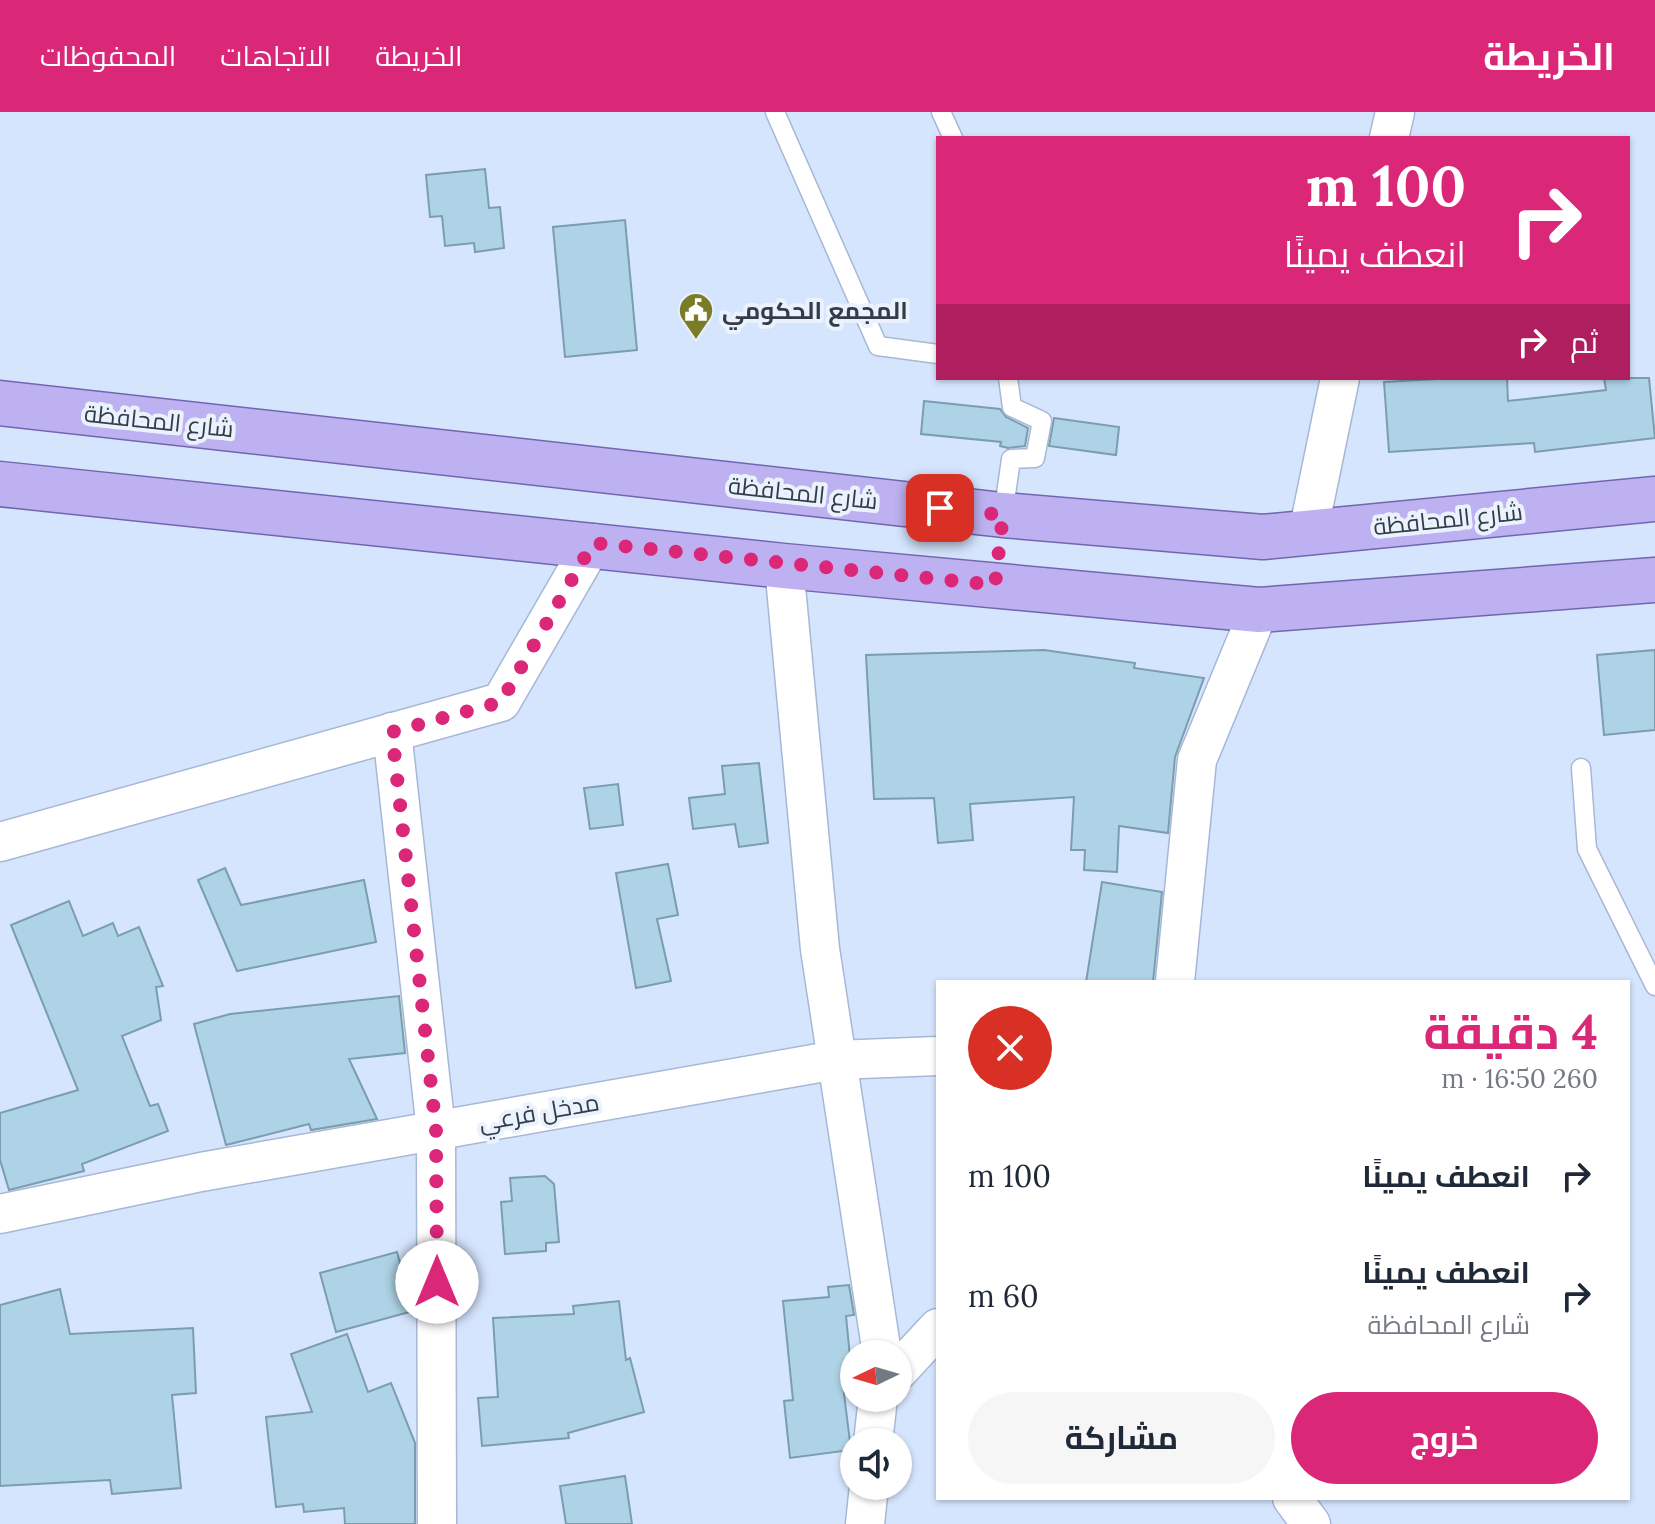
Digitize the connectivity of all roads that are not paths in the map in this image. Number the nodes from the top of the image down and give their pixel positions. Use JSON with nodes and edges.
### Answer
{"nodes":[{"id":1,"x":775,"y":112,"type":"edge"},
{"id":2,"x":941,"y":112,"type":"edge"},
{"id":3,"x":1395,"y":112,"type":"edge"},
{"id":4,"x":952,"y":136,"type":"edge"},
{"id":5,"x":1389,"y":136,"type":"edge"},
{"id":6,"x":936,"y":354,"type":"edge"},
{"id":7,"x":1008,"y":380,"type":"edge"},
{"id":8,"x":1340,"y":380,"type":"edge"},
{"id":9,"x":0,"y":403,"type":"edge"},
{"id":10,"x":0,"y":484,"type":"edge"},
{"id":11,"x":1655,"y":499,"type":"edge"},
{"id":12,"x":1003,"y":515,"type":"junction"},
{"id":13,"x":1308,"y":533,"type":"junction"},
{"id":14,"x":593,"y":543,"type":"junction"},
{"id":15,"x":784,"y":566,"type":"junction"},
{"id":16,"x":1655,"y":580,"type":"edge"},
{"id":17,"x":995,"y":585,"type":"junction"},
{"id":18,"x":1259,"y":610,"type":"junction"},
{"id":19,"x":392,"y":732,"type":"junction"},
{"id":20,"x":1581,"y":768,"type":"dead end"},
{"id":21,"x":0,"y":842,"type":"edge"},
{"id":22,"x":1175,"y":980,"type":"edge"},
{"id":23,"x":1655,"y":986,"type":"edge"},
{"id":24,"x":936,"y":1056,"type":"edge"},
{"id":25,"x":836,"y":1060,"type":"junction"},
{"id":26,"x":436,"y":1130,"type":"junction"},
{"id":27,"x":0,"y":1214,"type":"edge"},
{"id":28,"x":936,"y":1330,"type":"edge"},
{"id":29,"x":880,"y":1340,"type":"edge"},
{"id":30,"x":912,"y":1356,"type":"edge"},
{"id":31,"x":868,"y":1500,"type":"edge"},
{"id":32,"x":1293,"y":1500,"type":"edge"},
{"id":33,"x":437,"y":1524,"type":"edge"},
{"id":34,"x":865,"y":1524,"type":"edge"},
{"id":35,"x":1311,"y":1524,"type":"edge"}],
"edges":[{"from":1,"to":6,"type":"lane"},
{"from":2,"to":4,"type":"lane"},
{"from":3,"to":5,"type":"street"},
{"from":7,"to":12,"type":"lane"},
{"from":8,"to":13,"type":"street"},
{"from":9,"to":12,"type":"main road","name":"شارع المحافظة"},
{"from":10,"to":14,"type":"main road"},
{"from":11,"to":13,"type":"main road","name":"شارع المحافظة"},
{"from":12,"to":13,"type":"main road","name":"شارع المحافظة"},
{"from":12,"to":17,"type":"main road"},
{"from":14,"to":15,"type":"main road"},
{"from":14,"to":19,"type":"street"},
{"from":15,"to":17,"type":"main road"},
{"from":15,"to":25,"type":"street"},
{"from":16,"to":18,"type":"main road"},
{"from":17,"to":18,"type":"main road"},
{"from":18,"to":22,"type":"street"},
{"from":19,"to":21,"type":"street"},
{"from":19,"to":26,"type":"street"},
{"from":20,"to":23,"type":"lane"},
{"from":24,"to":25,"type":"street","name":"مدخل فرعي"},
{"from":25,"to":26,"type":"street","name":"مدخل فرعي"},
{"from":25,"to":29,"type":"street"},
{"from":26,"to":27,"type":"street","name":"مدخل فرعي"},
{"from":26,"to":33,"type":"street"},
{"from":28,"to":30,"type":"street"},
{"from":31,"to":34,"type":"street"},
{"from":32,"to":35,"type":"street"}]}
